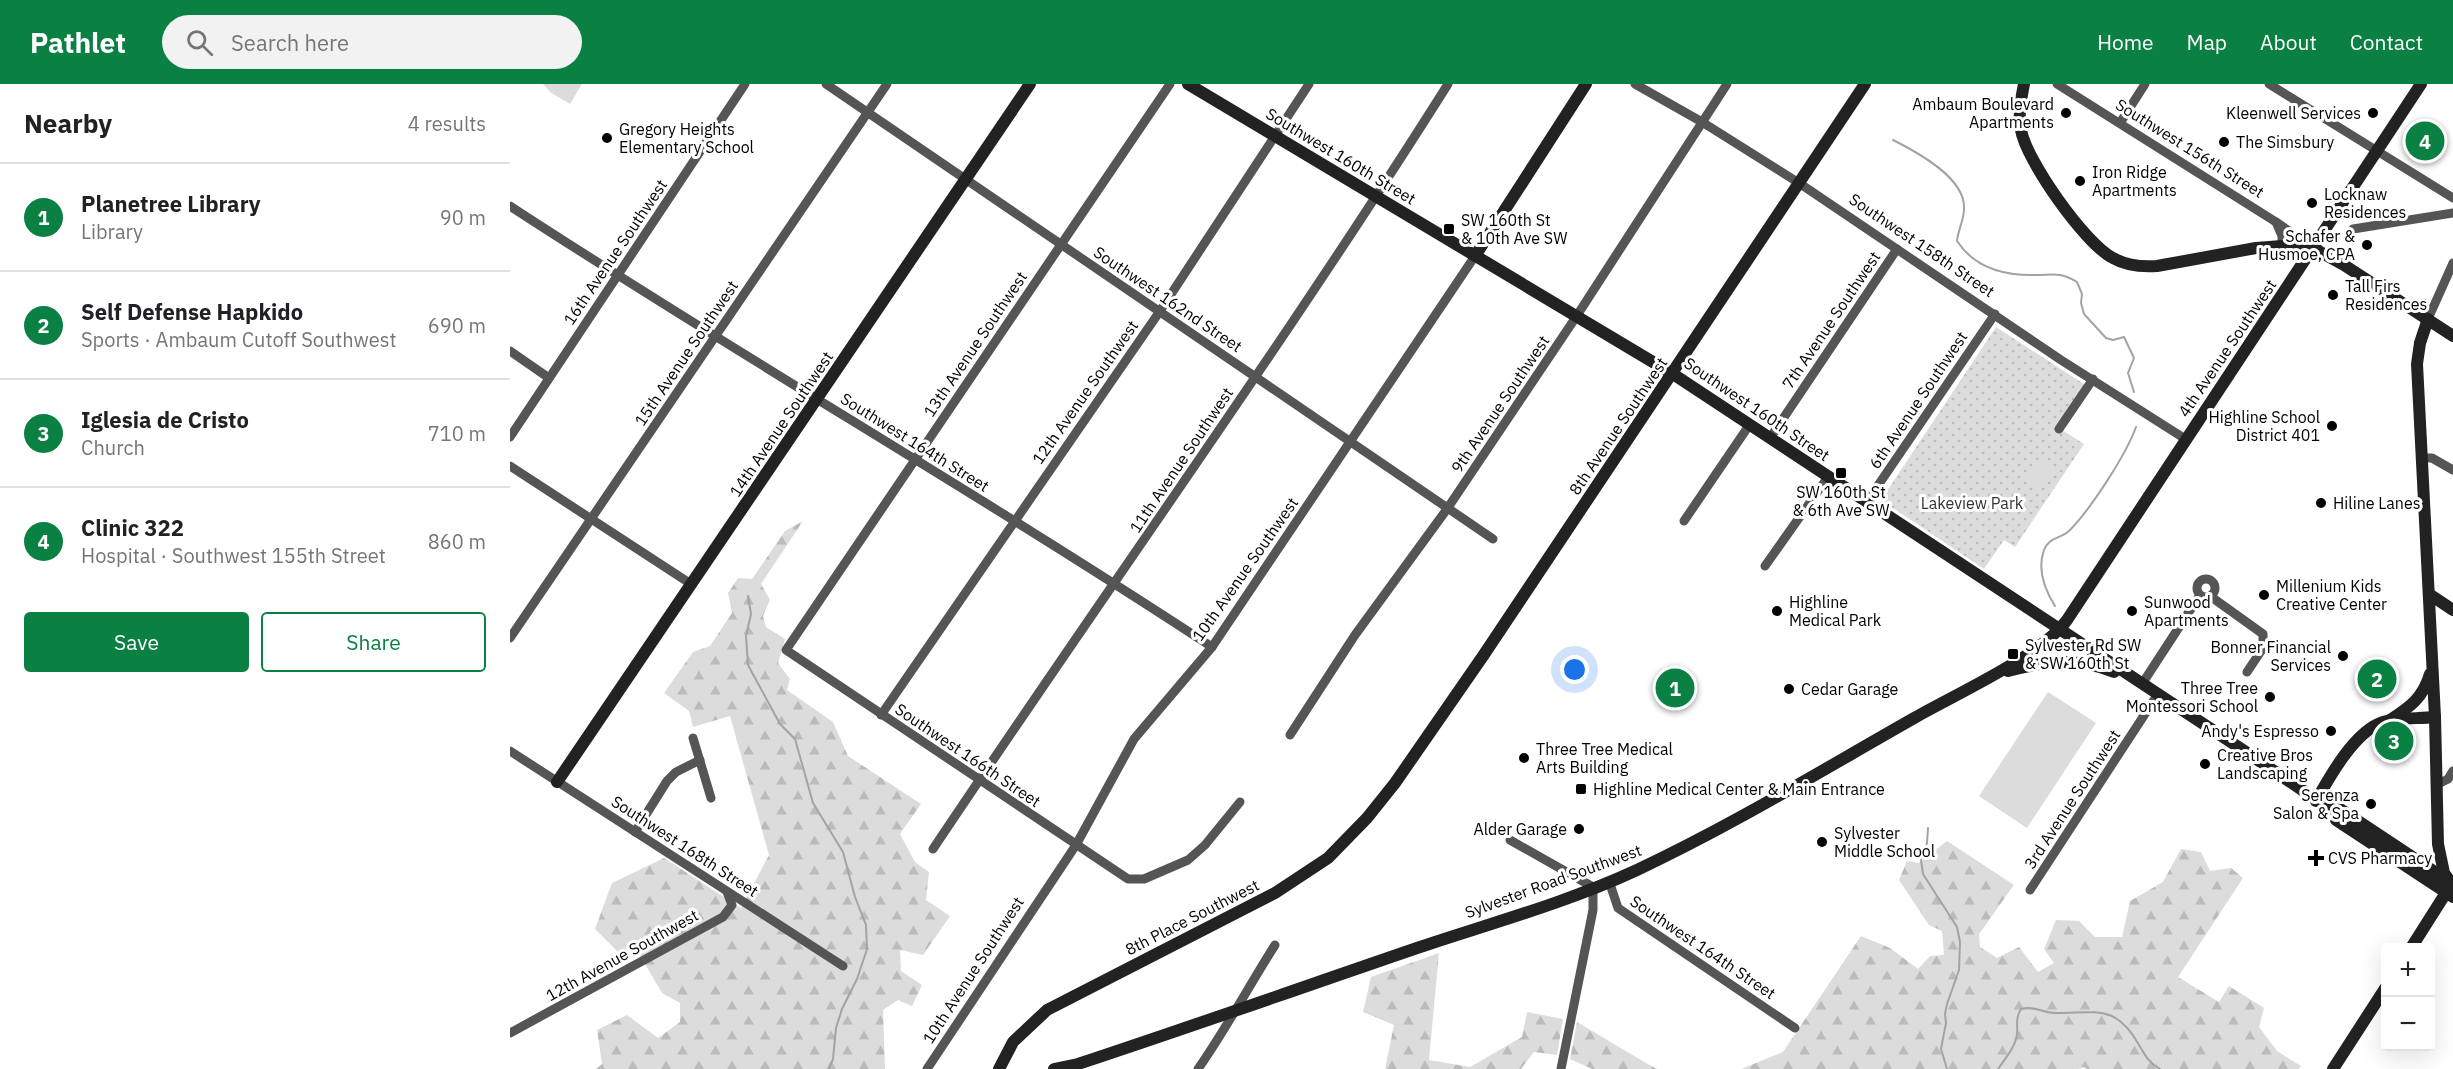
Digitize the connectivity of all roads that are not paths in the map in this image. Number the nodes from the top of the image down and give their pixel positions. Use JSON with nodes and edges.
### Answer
{"nodes":[{"id":1,"x":745,"y":84,"type":"edge"},
{"id":2,"x":826,"y":84,"type":"edge"},
{"id":3,"x":886,"y":84,"type":"edge"},
{"id":4,"x":1030,"y":84,"type":"edge"},
{"id":5,"x":1170,"y":84,"type":"edge"},
{"id":6,"x":1188,"y":84,"type":"edge"},
{"id":7,"x":1309,"y":84,"type":"edge"},
{"id":8,"x":1448,"y":84,"type":"edge"},
{"id":9,"x":1586,"y":84,"type":"edge"},
{"id":10,"x":1635,"y":84,"type":"edge"},
{"id":11,"x":1727,"y":84,"type":"edge"},
{"id":12,"x":1865,"y":84,"type":"edge"},
{"id":13,"x":2024,"y":84,"type":"edge"},
{"id":14,"x":2056,"y":84,"type":"edge"},
{"id":15,"x":2145,"y":84,"type":"edge"},
{"id":16,"x":2269,"y":84,"type":"edge"},
{"id":17,"x":2421,"y":84,"type":"edge"},
{"id":18,"x":867,"y":113,"type":"junction"},
{"id":19,"x":1702,"y":122,"type":"junction"},
{"id":20,"x":2120,"y":123,"type":"junction"},
{"id":21,"x":1276,"y":136,"type":"junction"},
{"id":22,"x":2377,"y":150,"type":"junction"},
{"id":23,"x":966,"y":180,"type":"junction"},
{"id":24,"x":1799,"y":183,"type":"junction"},
{"id":25,"x":1377,"y":196,"type":"junction"},
{"id":26,"x":2453,"y":198,"type":"edge"},
{"id":27,"x":510,"y":206,"type":"edge"},
{"id":28,"x":2453,"y":213,"type":"edge"},
{"id":29,"x":2276,"y":222,"type":"junction"},
{"id":30,"x":2353,"y":229,"type":"dead end"},
{"id":31,"x":1061,"y":243,"type":"junction"},
{"id":32,"x":2282,"y":246,"type":"junction"},
{"id":33,"x":2313,"y":248,"type":"junction"},
{"id":34,"x":1897,"y":249,"type":"junction"},
{"id":35,"x":1475,"y":256,"type":"junction"},
{"id":36,"x":2453,"y":263,"type":"edge"},
{"id":37,"x":617,"y":275,"type":"junction"},
{"id":38,"x":1160,"y":311,"type":"junction"},
{"id":39,"x":1995,"y":314,"type":"junction"},
{"id":40,"x":1576,"y":317,"type":"junction"},
{"id":41,"x":2428,"y":319,"type":"junction"},
{"id":42,"x":2453,"y":336,"type":"edge"},
{"id":43,"x":716,"y":337,"type":"junction"},
{"id":44,"x":510,"y":351,"type":"edge"},
{"id":45,"x":1673,"y":374,"type":"junction"},
{"id":46,"x":1256,"y":377,"type":"junction"},
{"id":47,"x":549,"y":378,"type":"junction"},
{"id":48,"x":2093,"y":379,"type":"junction"},
{"id":49,"x":818,"y":399,"type":"junction"},
{"id":50,"x":1750,"y":424,"type":"junction"},
{"id":51,"x":2059,"y":429,"type":"dead end"},
{"id":52,"x":510,"y":437,"type":"edge"},
{"id":53,"x":1770,"y":438,"type":"junction"},
{"id":54,"x":2187,"y":440,"type":"junction"},
{"id":55,"x":1350,"y":443,"type":"junction"},
{"id":56,"x":2422,"y":458,"type":"junction"},
{"id":57,"x":915,"y":460,"type":"junction"},
{"id":58,"x":510,"y":466,"type":"edge"},
{"id":59,"x":2453,"y":470,"type":"edge"},
{"id":60,"x":1828,"y":477,"type":"junction"},
{"id":61,"x":1866,"y":503,"type":"junction"},
{"id":62,"x":1447,"y":509,"type":"junction"},
{"id":63,"x":593,"y":518,"type":"junction"},
{"id":64,"x":1684,"y":521,"type":"dead end"},
{"id":65,"x":1013,"y":522,"type":"junction"},
{"id":66,"x":1493,"y":539,"type":"dead end"},
{"id":67,"x":1765,"y":566,"type":"dead end"},
{"id":68,"x":1115,"y":583,"type":"junction"},
{"id":69,"x":691,"y":584,"type":"junction"},
{"id":70,"x":2429,"y":594,"type":"junction"},
{"id":71,"x":2453,"y":610,"type":"edge"},
{"id":72,"x":2060,"y":630,"type":"junction"},
{"id":73,"x":510,"y":638,"type":"edge"},
{"id":74,"x":1212,"y":647,"type":"junction"},
{"id":75,"x":786,"y":650,"type":"joint"},
{"id":76,"x":2432,"y":664,"type":"junction"},
{"id":77,"x":2247,"y":672,"type":"dead end"},
{"id":78,"x":1992,"y":675,"type":"junction"},
{"id":79,"x":2140,"y":682,"type":"junction"},
{"id":80,"x":2158,"y":694,"type":"junction"},
{"id":81,"x":881,"y":715,"type":"junction"},
{"id":82,"x":2435,"y":717,"type":"junction"},
{"id":83,"x":2389,"y":720,"type":"junction"},
{"id":84,"x":1290,"y":735,"type":"dead end"},
{"id":85,"x":693,"y":738,"type":"dead end"},
{"id":86,"x":510,"y":752,"type":"edge"},
{"id":87,"x":700,"y":760,"type":"junction"},
{"id":88,"x":2453,"y":771,"type":"edge"},
{"id":89,"x":979,"y":781,"type":"junction"},
{"id":90,"x":557,"y":782,"type":"junction"},
{"id":91,"x":1395,"y":783,"type":"joint"},
{"id":92,"x":2293,"y":784,"type":"junction"},
{"id":93,"x":2436,"y":785,"type":"junction"},
{"id":94,"x":2318,"y":797,"type":"junction"},
{"id":95,"x":711,"y":798,"type":"dead end"},
{"id":96,"x":1240,"y":802,"type":"dead end"},
{"id":97,"x":2344,"y":823,"type":"junction"},
{"id":98,"x":635,"y":832,"type":"junction"},
{"id":99,"x":1510,"y":840,"type":"dead end"},
{"id":100,"x":1076,"y":844,"type":"junction"},
{"id":101,"x":2438,"y":844,"type":"junction"},
{"id":102,"x":933,"y":849,"type":"dead end"},
{"id":103,"x":2420,"y":863,"type":"junction"},
{"id":104,"x":1608,"y":881,"type":"junction"},
{"id":105,"x":1593,"y":887,"type":"junction"},
{"id":106,"x":2030,"y":890,"type":"dead end"},
{"id":107,"x":2452,"y":890,"type":"edge"},
{"id":108,"x":727,"y":892,"type":"junction"},
{"id":109,"x":2415,"y":943,"type":"edge"},
{"id":110,"x":1275,"y":945,"type":"dead end"},
{"id":111,"x":843,"y":966,"type":"dead end"},
{"id":112,"x":2381,"y":993,"type":"edge"},
{"id":113,"x":1236,"y":1012,"type":"junction"},
{"id":114,"x":1795,"y":1028,"type":"dead end"},
{"id":115,"x":510,"y":1033,"type":"edge"},
{"id":116,"x":927,"y":1069,"type":"edge"},
{"id":117,"x":999,"y":1069,"type":"edge"},
{"id":118,"x":1054,"y":1069,"type":"edge"},
{"id":119,"x":1198,"y":1069,"type":"edge"},
{"id":120,"x":1561,"y":1069,"type":"edge"},
{"id":121,"x":2333,"y":1069,"type":"edge"}],
"edges":[{"from":1,"to":37,"type":"street","name":"16th Avenue Southwest"},
{"from":2,"to":18,"type":"street","name":"Southwest 162nd Street"},
{"from":3,"to":18,"type":"street","name":"15th Avenue Southwest"},
{"from":4,"to":23,"type":"street","name":"14th Avenue Southwest"},
{"from":5,"to":31,"type":"street","name":"13th Avenue Southwest"},
{"from":6,"to":21,"type":"street","name":"Southwest 160th Street"},
{"from":7,"to":21,"type":"street","name":"12th Avenue Southwest"},
{"from":8,"to":25,"type":"street","name":"11th Avenue Southwest"},
{"from":9,"to":35,"type":"street","name":"10th Avenue Southwest"},
{"from":10,"to":19,"type":"street","name":"Southwest 158th Street"},
{"from":11,"to":19,"type":"street","name":"9th Avenue Southwest"},
{"from":12,"to":24,"type":"street","name":"8th Avenue Southwest"},
{"from":13,"to":32,"type":"street"},
{"from":14,"to":20,"type":"street","name":"Southwest 156th Street"},
{"from":15,"to":20,"type":"street"},
{"from":16,"to":22,"type":"street"},
{"from":17,"to":22,"type":"street","name":"4th Avenue Southwest"},
{"from":18,"to":23,"type":"street","name":"Southwest 162nd Street"},
{"from":18,"to":43,"type":"street","name":"15th Avenue Southwest"},
{"from":19,"to":24,"type":"street","name":"Southwest 158th Street"},
{"from":19,"to":40,"type":"street","name":"9th Avenue Southwest"},
{"from":20,"to":29,"type":"street","name":"Southwest 156th Street"},
{"from":21,"to":25,"type":"street","name":"Southwest 160th Street"},
{"from":21,"to":38,"type":"street","name":"12th Avenue Southwest"},
{"from":22,"to":26,"type":"street"},
{"from":22,"to":33,"type":"street","name":"4th Avenue Southwest"},
{"from":23,"to":31,"type":"street","name":"Southwest 162nd Street"},
{"from":23,"to":49,"type":"street","name":"14th Avenue Southwest"},
{"from":24,"to":34,"type":"street","name":"Southwest 158th Street"},
{"from":24,"to":45,"type":"street","name":"8th Avenue Southwest"},
{"from":25,"to":35,"type":"street","name":"Southwest 160th Street"},
{"from":25,"to":46,"type":"street","name":"11th Avenue Southwest"},
{"from":27,"to":37,"type":"street","name":"Southwest 164th Street"},
{"from":28,"to":30,"type":"street"},
{"from":29,"to":32,"type":"street"},
{"from":29,"to":33,"type":"street","name":"Southwest 156th Street"},
{"from":31,"to":38,"type":"street","name":"Southwest 162nd Street"},
{"from":31,"to":57,"type":"street","name":"13th Avenue Southwest"},
{"from":32,"to":33,"type":"street"},
{"from":33,"to":41,"type":"street"},
{"from":33,"to":54,"type":"street","name":"4th Avenue Southwest"},
{"from":34,"to":39,"type":"street","name":"Southwest 158th Street"},
{"from":34,"to":53,"type":"street","name":"7th Avenue Southwest"},
{"from":35,"to":40,"type":"street","name":"Southwest 160th Street"},
{"from":35,"to":55,"type":"street","name":"10th Avenue Southwest"},
{"from":36,"to":41,"type":"street"},
{"from":37,"to":43,"type":"street","name":"Southwest 164th Street"},
{"from":37,"to":47,"type":"street","name":"16th Avenue Southwest"},
{"from":38,"to":46,"type":"street","name":"Southwest 162nd Street"},
{"from":38,"to":65,"type":"street","name":"12th Avenue Southwest"},
{"from":39,"to":48,"type":"street","name":"Southwest 158th Street"},
{"from":39,"to":61,"type":"street","name":"6th Avenue Southwest"},
{"from":40,"to":45,"type":"street","name":"Southwest 160th Street"},
{"from":40,"to":62,"type":"street","name":"9th Avenue Southwest"},
{"from":41,"to":42,"type":"street"},
{"from":41,"to":56,"type":"street"},
{"from":43,"to":49,"type":"street","name":"Southwest 164th Street"},
{"from":43,"to":63,"type":"street","name":"15th Avenue Southwest"},
{"from":44,"to":47,"type":"street"},
{"from":45,"to":50,"type":"street","name":"Southwest 160th Street"},
{"from":45,"to":91,"type":"street","name":"8th Avenue Southwest"},
{"from":46,"to":55,"type":"street","name":"Southwest 162nd Street"},
{"from":46,"to":68,"type":"street","name":"11th Avenue Southwest"},
{"from":47,"to":52,"type":"street","name":"16th Avenue Southwest"},
{"from":48,"to":51,"type":"street"},
{"from":48,"to":54,"type":"street","name":"Southwest 158th Street"},
{"from":49,"to":57,"type":"street","name":"Southwest 164th Street"},
{"from":49,"to":69,"type":"street","name":"14th Avenue Southwest"},
{"from":50,"to":53,"type":"street","name":"Southwest 160th Street"},
{"from":50,"to":64,"type":"street"},
{"from":53,"to":60,"type":"street","name":"Southwest 160th Street"},
{"from":54,"to":72,"type":"street","name":"4th Avenue Southwest"},
{"from":55,"to":62,"type":"street","name":"Southwest 162nd Street"},
{"from":55,"to":74,"type":"street","name":"10th Avenue Southwest"},
{"from":56,"to":59,"type":"street"},
{"from":56,"to":70,"type":"street"},
{"from":57,"to":65,"type":"street","name":"Southwest 164th Street"},
{"from":57,"to":75,"type":"street","name":"13th Avenue Southwest"},
{"from":58,"to":63,"type":"street"},
{"from":60,"to":61,"type":"street","name":"Southwest 160th Street"},
{"from":60,"to":67,"type":"street"},
{"from":61,"to":72,"type":"street","name":"Southwest 160th Street"},
{"from":62,"to":66,"type":"street","name":"Southwest 162nd Street"},
{"from":62,"to":84,"type":"street","name":"9th Avenue Southwest"},
{"from":63,"to":69,"type":"street"},
{"from":63,"to":73,"type":"street","name":"15th Avenue Southwest"},
{"from":65,"to":68,"type":"street","name":"Southwest 164th Street"},
{"from":65,"to":81,"type":"street","name":"12th Avenue Southwest"},
{"from":68,"to":74,"type":"street","name":"Southwest 164th Street"},
{"from":68,"to":89,"type":"street","name":"11th Avenue Southwest"},
{"from":69,"to":90,"type":"street","name":"14th Avenue Southwest"},
{"from":70,"to":71,"type":"street"},
{"from":70,"to":76,"type":"street"},
{"from":72,"to":78,"type":"street","name":"Sylvester Road Southwest"},
{"from":72,"to":79,"type":"street","name":"Southwest 160th Street"},
{"from":74,"to":100,"type":"street","name":"10th Avenue Southwest"},
{"from":75,"to":81,"type":"street","name":"Southwest 166th Street"},
{"from":76,"to":82,"type":"street"},
{"from":76,"to":83,"type":"street"},
{"from":77,"to":79,"type":"street"},
{"from":78,"to":79,"type":"street"},
{"from":78,"to":104,"type":"street","name":"Sylvester Road Southwest"},
{"from":79,"to":80,"type":"street","name":"Southwest 160th Street"},
{"from":80,"to":92,"type":"street","name":"Southwest 160th Street"},
{"from":80,"to":106,"type":"street","name":"3rd Avenue Southwest"},
{"from":81,"to":89,"type":"street","name":"Southwest 166th Street"},
{"from":82,"to":83,"type":"street"},
{"from":82,"to":93,"type":"street"},
{"from":83,"to":94,"type":"street"},
{"from":85,"to":87,"type":"street"},
{"from":86,"to":90,"type":"street","name":"Southwest 168th Street"},
{"from":87,"to":95,"type":"street"},
{"from":87,"to":98,"type":"street"},
{"from":88,"to":93,"type":"street"},
{"from":89,"to":100,"type":"street","name":"Southwest 166th Street"},
{"from":89,"to":102,"type":"street","name":"11th Avenue Southwest"},
{"from":90,"to":98,"type":"street","name":"Southwest 168th Street"},
{"from":91,"to":117,"type":"street","name":"8th Place Southwest"},
{"from":92,"to":94,"type":"street","name":"Southwest 160th Street"},
{"from":92,"to":97,"type":"street","name":"Southwest 160th Street"},
{"from":93,"to":101,"type":"street"},
{"from":94,"to":97,"type":"street","name":"Southwest 160th Street"},
{"from":94,"to":103,"type":"street","name":"Southwest 160th Street"},
{"from":96,"to":100,"type":"street","name":"Southwest 166th Street"},
{"from":97,"to":107,"type":"street","name":"Southwest 160th Street"},
{"from":98,"to":108,"type":"street","name":"Southwest 168th Street"},
{"from":99,"to":105,"type":"street"},
{"from":100,"to":116,"type":"street","name":"10th Avenue Southwest"},
{"from":101,"to":103,"type":"street"},
{"from":101,"to":107,"type":"street"},
{"from":103,"to":107,"type":"street","name":"Southwest 160th Street"},
{"from":104,"to":105,"type":"street","name":"Sylvester Road Southwest"},
{"from":104,"to":114,"type":"street","name":"Southwest 164th Street"},
{"from":105,"to":113,"type":"street","name":"Sylvester Road Southwest"},
{"from":105,"to":120,"type":"street"},
{"from":107,"to":109,"type":"street"},
{"from":108,"to":111,"type":"street","name":"Southwest 168th Street"},
{"from":108,"to":115,"type":"street","name":"12th Avenue Southwest"},
{"from":110,"to":113,"type":"street"},
{"from":112,"to":121,"type":"street"},
{"from":113,"to":118,"type":"street","name":"Sylvester Road Southwest"},
{"from":113,"to":119,"type":"street"}]}
